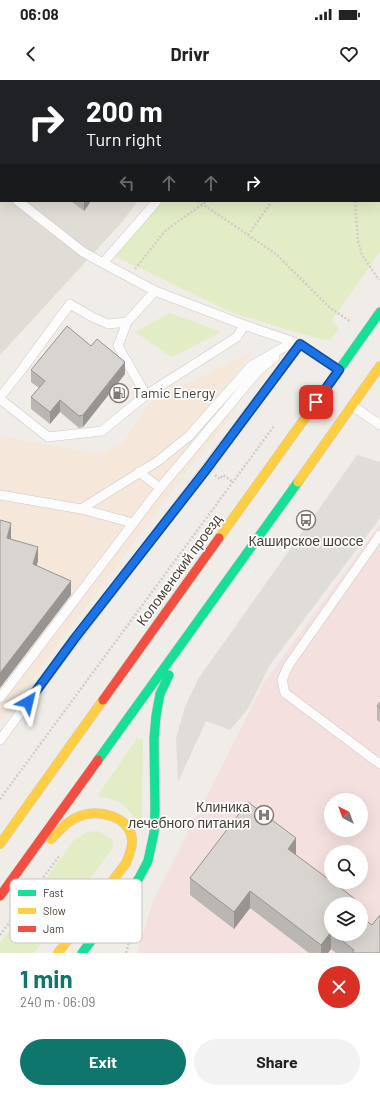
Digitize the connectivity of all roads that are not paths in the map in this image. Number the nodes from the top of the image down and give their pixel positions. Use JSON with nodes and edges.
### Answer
{"nodes":[{"id":1,"x":19,"y":202,"type":"edge"},
{"id":2,"x":156,"y":202,"type":"edge"},
{"id":3,"x":103,"y":263,"type":"junction"},
{"id":4,"x":155,"y":291,"type":"junction"},
{"id":5,"x":380,"y":312,"type":"edge"},
{"id":6,"x":128,"y":322,"type":"junction"},
{"id":7,"x":244,"y":326,"type":"junction"},
{"id":8,"x":296,"y":343,"type":"junction"},
{"id":9,"x":380,"y":366,"type":"edge"},
{"id":10,"x":339,"y":370,"type":"junction"},
{"id":11,"x":146,"y":395,"type":"junction"},
{"id":12,"x":0,"y":398,"type":"edge"},
{"id":13,"x":353,"y":406,"type":"junction"},
{"id":14,"x":380,"y":425,"type":"edge"},
{"id":15,"x":139,"y":472,"type":"junction"},
{"id":16,"x":160,"y":488,"type":"junction"},
{"id":17,"x":0,"y":495,"type":"edge"},
{"id":18,"x":81,"y":509,"type":"junction"},
{"id":19,"x":134,"y":523,"type":"junction"},
{"id":20,"x":380,"y":535,"type":"edge"},
{"id":21,"x":211,"y":603,"type":"junction"},
{"id":22,"x":0,"y":698,"type":"edge"},
{"id":23,"x":0,"y":740,"type":"edge"},
{"id":24,"x":380,"y":764,"type":"edge"},
{"id":25,"x":0,"y":844,"type":"edge"},
{"id":26,"x":25,"y":860,"type":"junction"},
{"id":27,"x":12,"y":879,"type":"edge"},
{"id":28,"x":114,"y":879,"type":"edge"},
{"id":29,"x":138,"y":879,"type":"edge"},
{"id":30,"x":10,"y":882,"type":"edge"},
{"id":31,"x":0,"y":896,"type":"edge"},
{"id":32,"x":66,"y":943,"type":"edge"},
{"id":33,"x":90,"y":943,"type":"edge"},
{"id":34,"x":58,"y":953,"type":"edge"},
{"id":35,"x":82,"y":953,"type":"edge"}],
"edges":[{"from":1,"to":3,"type":"lane"},
{"from":2,"to":3,"type":"lane"},
{"from":3,"to":4,"type":"lane"},
{"from":4,"to":6,"type":"lane"},
{"from":4,"to":7,"type":"lane"},
{"from":5,"to":10,"type":"main road","name":"Коломенский проезд"},
{"from":6,"to":11,"type":"lane"},
{"from":6,"to":12,"type":"lane"},
{"from":7,"to":8,"type":"lane"},
{"from":7,"to":11,"type":"lane"},
{"from":8,"to":10,"type":"lane"},
{"from":8,"to":15,"type":"lane"},
{"from":8,"to":16,"type":"lane"},
{"from":8,"to":23,"type":"lane"},
{"from":9,"to":13,"type":"main road"},
{"from":10,"to":25,"type":"main road","name":"Коломенский проезд"},
{"from":11,"to":12,"type":"lane"},
{"from":13,"to":14,"type":"lane"},
{"from":13,"to":21,"type":"main road"},
{"from":15,"to":16,"type":"lane"},
{"from":15,"to":18,"type":"lane"},
{"from":16,"to":19,"type":"lane"},
{"from":17,"to":18,"type":"lane"},
{"from":18,"to":19,"type":"lane"},
{"from":19,"to":22,"type":"lane"},
{"from":20,"to":24,"type":"lane"},
{"from":21,"to":26,"type":"main road"},
{"from":21,"to":29,"type":"main road"},
{"from":26,"to":27,"type":"main road"},
{"from":26,"to":28,"type":"main road"},
{"from":30,"to":31,"type":"main road"},
{"from":32,"to":34,"type":"main road"},
{"from":33,"to":35,"type":"main road"}]}
